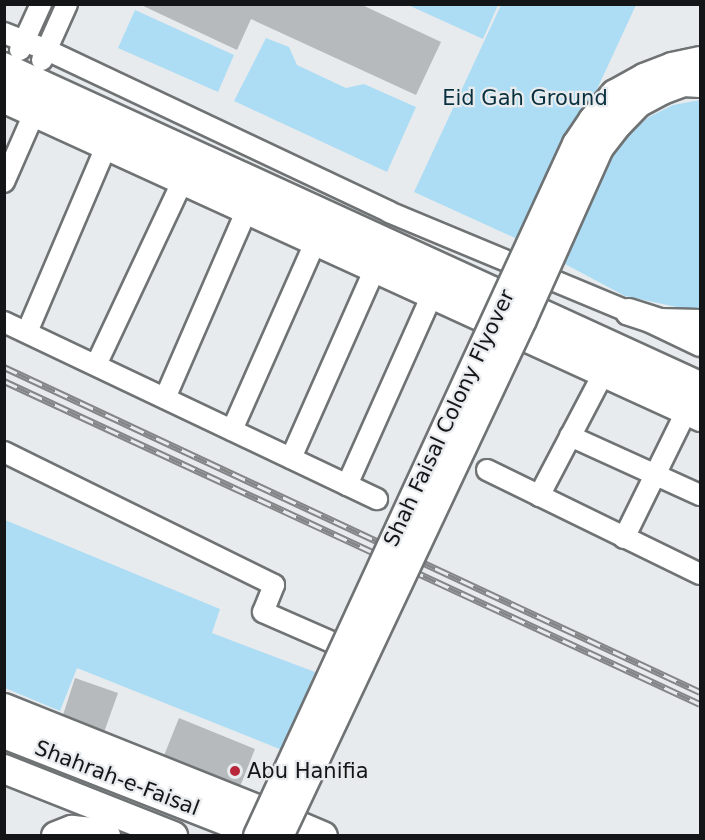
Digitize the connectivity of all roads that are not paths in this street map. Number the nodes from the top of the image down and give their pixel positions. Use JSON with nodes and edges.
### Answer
{"nodes":[{"id":1,"x":41,"y":4,"type":"edge"},
{"id":2,"x":66,"y":4,"type":"edge"},
{"id":3,"x":4,"y":33,"type":"edge"},
{"id":4,"x":24,"y":40,"type":"junction"},
{"id":5,"x":47,"y":50,"type":"junction"},
{"id":6,"x":700,"y":60,"type":"edge"},
{"id":7,"x":7,"y":72,"type":"edge"},
{"id":8,"x":36,"y":76,"type":"junction"},
{"id":9,"x":700,"y":84,"type":"edge"},
{"id":10,"x":4,"y":103,"type":"edge"},
{"id":11,"x":33,"y":116,"type":"junction"},
{"id":12,"x":105,"y":149,"type":"junction"},
{"id":13,"x":4,"y":182,"type":"edge"},
{"id":14,"x":181,"y":184,"type":"junction"},
{"id":15,"x":245,"y":213,"type":"junction"},
{"id":16,"x":314,"y":245,"type":"junction"},
{"id":17,"x":374,"y":271,"type":"junction"},
{"id":18,"x":431,"y":297,"type":"junction"},
{"id":19,"x":500,"y":311,"type":"junction"},
{"id":20,"x":629,"y":312,"type":"junction"},
{"id":21,"x":524,"y":320,"type":"junction"},
{"id":22,"x":4,"y":322,"type":"edge"},
{"id":23,"x":700,"y":323,"type":"edge"},
{"id":24,"x":27,"y":332,"type":"junction"},
{"id":25,"x":700,"y":346,"type":"edge"},
{"id":26,"x":96,"y":365,"type":"junction"},
{"id":27,"x":602,"y":376,"type":"junction"},
{"id":28,"x":700,"y":381,"type":"edge"},
{"id":29,"x":165,"y":398,"type":"junction"},
{"id":30,"x":695,"y":412,"type":"edge"},
{"id":31,"x":232,"y":430,"type":"junction"},
{"id":32,"x":570,"y":436,"type":"junction"},
{"id":33,"x":4,"y":452,"type":"edge"},
{"id":34,"x":291,"y":458,"type":"junction"},
{"id":35,"x":487,"y":470,"type":"dead end"},
{"id":36,"x":655,"y":474,"type":"junction"},
{"id":37,"x":347,"y":485,"type":"junction"},
{"id":38,"x":700,"y":495,"type":"edge"},
{"id":39,"x":539,"y":496,"type":"junction"},
{"id":40,"x":377,"y":499,"type":"dead end"},
{"id":41,"x":624,"y":538,"type":"junction"},
{"id":42,"x":698,"y":568,"type":"edge"},
{"id":43,"x":343,"y":647,"type":"junction"},
{"id":44,"x":4,"y":708,"type":"edge"},
{"id":45,"x":4,"y":734,"type":"edge"},
{"id":46,"x":4,"y":769,"type":"edge"},
{"id":47,"x":271,"y":828,"type":"edge"},
{"id":48,"x":56,"y":836,"type":"edge"},
{"id":49,"x":106,"y":836,"type":"edge"},
{"id":50,"x":173,"y":836,"type":"edge"},
{"id":51,"x":323,"y":836,"type":"edge"}],
"edges":[{"from":1,"to":4,"type":"street"},
{"from":2,"to":5,"type":"street"},
{"from":3,"to":4,"type":"street"},
{"from":4,"to":5,"type":"street"},
{"from":4,"to":7,"type":"street"},
{"from":5,"to":8,"type":"street"},
{"from":5,"to":20,"type":"street"},
{"from":6,"to":19,"type":"main road","name":"Shah Faisal Colony Flyover","bridge":true},
{"from":7,"to":8,"type":"street"},
{"from":7,"to":19,"type":"main road"},
{"from":8,"to":28,"type":"street"},
{"from":9,"to":21,"type":"main road","name":"Shah Faisal Colony Flyover","bridge":true},
{"from":10,"to":11,"type":"street"},
{"from":11,"to":12,"type":"street"},
{"from":11,"to":13,"type":"street"},
{"from":12,"to":14,"type":"street"},
{"from":12,"to":24,"type":"street"},
{"from":14,"to":15,"type":"street"},
{"from":14,"to":26,"type":"street"},
{"from":15,"to":16,"type":"street"},
{"from":15,"to":29,"type":"street"},
{"from":16,"to":17,"type":"street"},
{"from":16,"to":31,"type":"street"},
{"from":17,"to":18,"type":"street"},
{"from":17,"to":34,"type":"street"},
{"from":18,"to":27,"type":"street"},
{"from":18,"to":37,"type":"street"},
{"from":19,"to":43,"type":"main road","name":"Shah Faisal Colony Flyover","bridge":true},
{"from":20,"to":23,"type":"main road"},
{"from":20,"to":25,"type":"street"},
{"from":21,"to":30,"type":"main road"},
{"from":21,"to":47,"type":"main road","name":"Shah Faisal Colony Flyover","bridge":true},
{"from":22,"to":24,"type":"street"},
{"from":24,"to":26,"type":"street"},
{"from":26,"to":29,"type":"street"},
{"from":27,"to":30,"type":"street"},
{"from":27,"to":32,"type":"street"},
{"from":29,"to":31,"type":"street"},
{"from":30,"to":36,"type":"street"},
{"from":31,"to":34,"type":"street"},
{"from":32,"to":36,"type":"street"},
{"from":32,"to":39,"type":"street"},
{"from":33,"to":43,"type":"street"},
{"from":34,"to":37,"type":"street"},
{"from":35,"to":39,"type":"street"},
{"from":36,"to":38,"type":"street"},
{"from":36,"to":41,"type":"street"},
{"from":37,"to":40,"type":"street"},
{"from":39,"to":41,"type":"street"},
{"from":41,"to":42,"type":"street"},
{"from":43,"to":47,"type":"main road","name":"Shah Faisal Colony Flyover","bridge":true},
{"from":44,"to":47,"type":"highway"},
{"from":45,"to":47,"type":"highway","name":"Shahrah-e-Faisal"},
{"from":46,"to":50,"type":"highway","name":"Shahrah-e-Faisal"},
{"from":47,"to":51,"type":"highway"},
{"from":48,"to":49,"type":"highway"}]}
